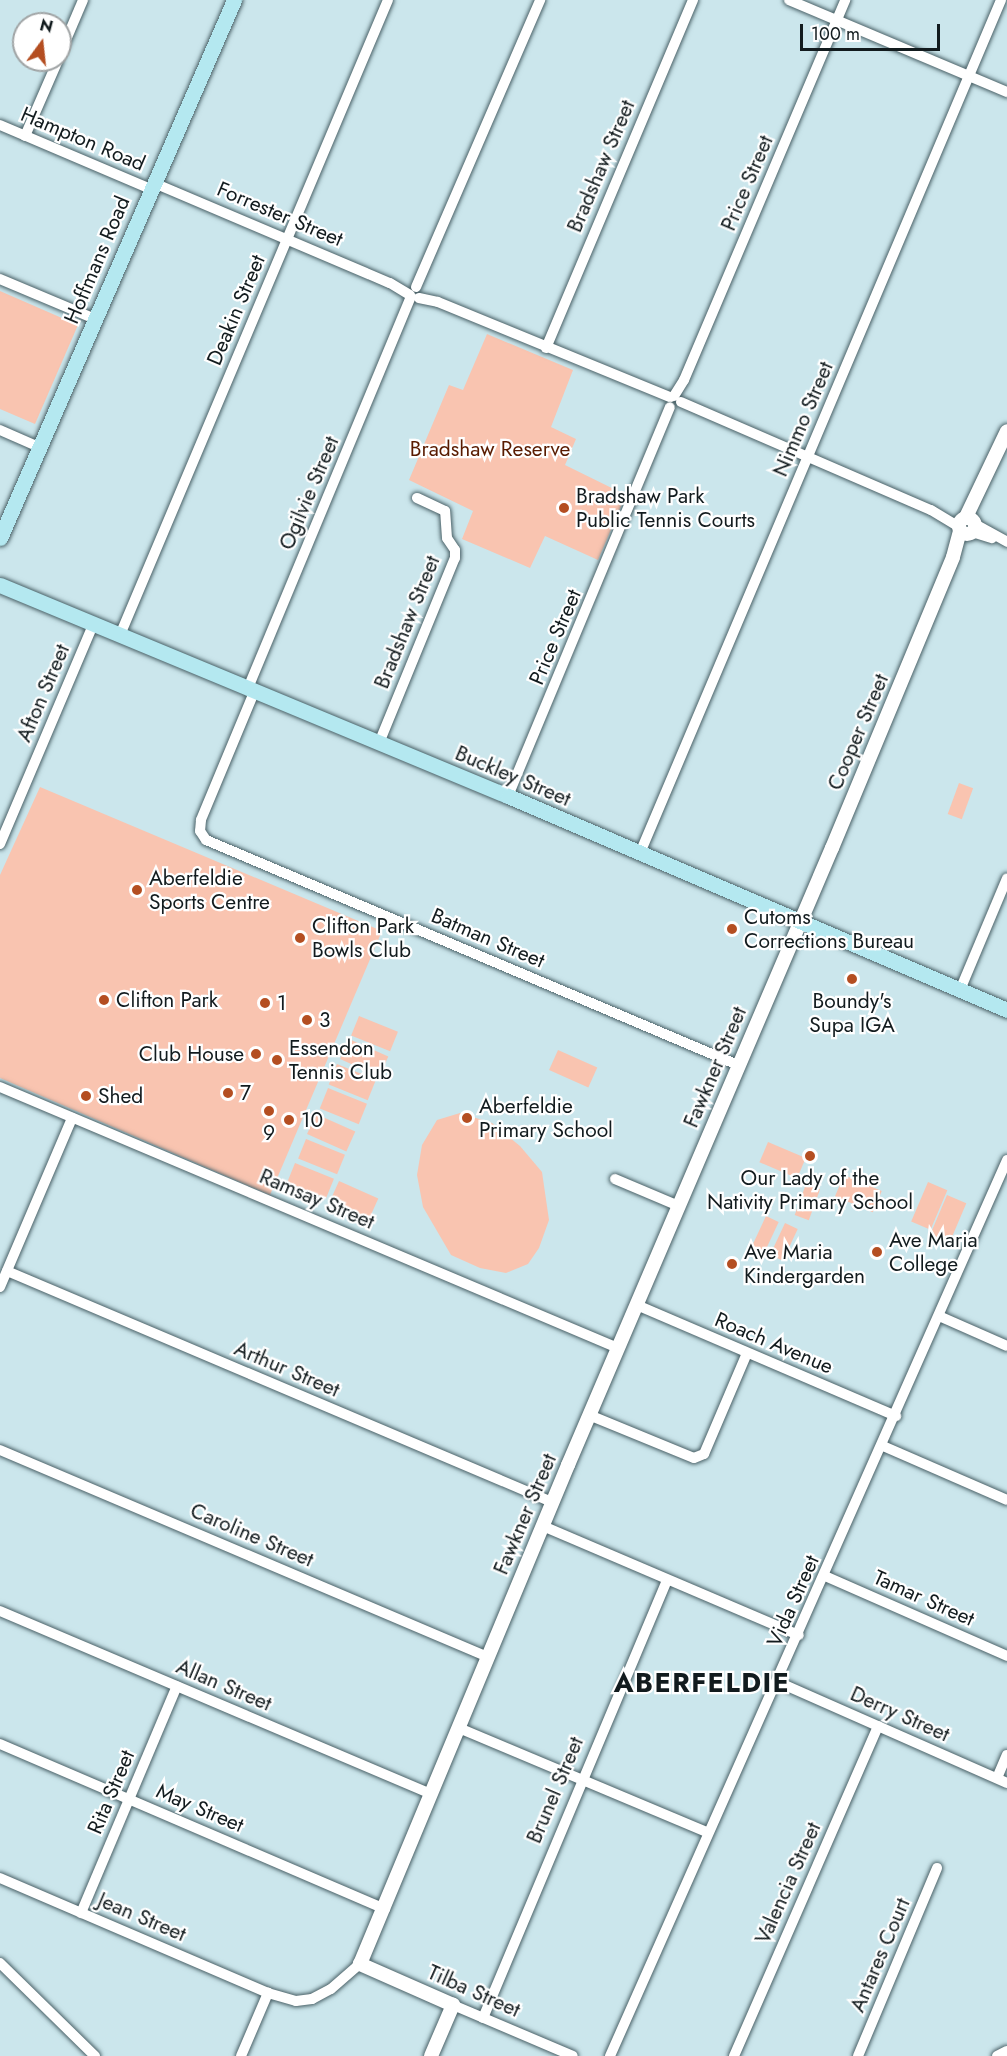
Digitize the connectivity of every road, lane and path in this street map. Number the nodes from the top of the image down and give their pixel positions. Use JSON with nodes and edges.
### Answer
{"nodes":[{"id":1,"x":84,"y":0,"type":"edge"},
{"id":2,"x":234,"y":0,"type":"edge"},
{"id":3,"x":388,"y":0,"type":"edge"},
{"id":4,"x":540,"y":0,"type":"edge"},
{"id":5,"x":693,"y":0,"type":"edge"},
{"id":6,"x":789,"y":0,"type":"edge"},
{"id":7,"x":845,"y":0,"type":"edge"},
{"id":8,"x":1001,"y":0,"type":"edge"},
{"id":9,"x":836,"y":20,"type":"junction"},
{"id":10,"x":72,"y":27,"type":"edge"},
{"id":11,"x":52,"y":72,"type":"edge"},
{"id":12,"x":969,"y":76,"type":"junction"},
{"id":13,"x":1007,"y":92,"type":"edge"},
{"id":14,"x":0,"y":125,"type":"edge"},
{"id":15,"x":25,"y":136,"type":"junction"},
{"id":16,"x":153,"y":186,"type":"junction"},
{"id":17,"x":287,"y":238,"type":"junction"},
{"id":18,"x":0,"y":279,"type":"edge"},
{"id":19,"x":416,"y":293,"type":"junction"},
{"id":20,"x":95,"y":319,"type":"junction"},
{"id":21,"x":546,"y":348,"type":"junction"},
{"id":22,"x":675,"y":402,"type":"junction"},
{"id":23,"x":0,"y":430,"type":"edge"},
{"id":24,"x":1007,"y":431,"type":"edge"},
{"id":25,"x":39,"y":447,"type":"junction"},
{"id":26,"x":807,"y":458,"type":"junction"},
{"id":27,"x":417,"y":498,"type":"dead end"},
{"id":28,"x":967,"y":525,"type":"junction"},
{"id":29,"x":0,"y":538,"type":"edge"},
{"id":30,"x":1005,"y":541,"type":"edge"},
{"id":31,"x":0,"y":587,"type":"edge"},
{"id":32,"x":94,"y":623,"type":"junction"},
{"id":33,"x":120,"y":634,"type":"junction"},
{"id":34,"x":252,"y":689,"type":"junction"},
{"id":35,"x":379,"y":742,"type":"junction"},
{"id":36,"x":508,"y":796,"type":"junction"},
{"id":37,"x":0,"y":844,"type":"edge"},
{"id":38,"x":640,"y":853,"type":"junction"},
{"id":39,"x":1007,"y":878,"type":"edge"},
{"id":40,"x":800,"y":922,"type":"junction"},
{"id":41,"x":960,"y":990,"type":"junction"},
{"id":42,"x":1007,"y":1010,"type":"edge"},
{"id":43,"x":738,"y":1065,"type":"junction"},
{"id":44,"x":0,"y":1087,"type":"edge"},
{"id":45,"x":72,"y":1118,"type":"junction"},
{"id":46,"x":1007,"y":1160,"type":"edge"},
{"id":47,"x":615,"y":1179,"type":"dead end"},
{"id":48,"x":1003,"y":1180,"type":"edge"},
{"id":49,"x":679,"y":1206,"type":"junction"},
{"id":50,"x":7,"y":1271,"type":"junction"},
{"id":51,"x":0,"y":1287,"type":"edge"},
{"id":52,"x":637,"y":1305,"type":"junction"},
{"id":53,"x":939,"y":1316,"type":"junction"},
{"id":54,"x":1007,"y":1346,"type":"edge"},
{"id":55,"x":618,"y":1348,"type":"junction"},
{"id":56,"x":747,"y":1353,"type":"junction"},
{"id":57,"x":589,"y":1415,"type":"junction"},
{"id":58,"x":896,"y":1416,"type":"junction"},
{"id":59,"x":883,"y":1446,"type":"junction"},
{"id":60,"x":0,"y":1450,"type":"edge"},
{"id":61,"x":1007,"y":1500,"type":"edge"},
{"id":62,"x":552,"y":1502,"type":"junction"},
{"id":63,"x":543,"y":1526,"type":"junction"},
{"id":64,"x":825,"y":1576,"type":"junction"},
{"id":65,"x":667,"y":1580,"type":"junction"},
{"id":66,"x":0,"y":1611,"type":"edge"},
{"id":67,"x":799,"y":1635,"type":"junction"},
{"id":68,"x":1007,"y":1656,"type":"edge"},
{"id":69,"x":488,"y":1657,"type":"junction"},
{"id":70,"x":778,"y":1682,"type":"junction"},
{"id":71,"x":177,"y":1686,"type":"junction"},
{"id":72,"x":878,"y":1726,"type":"junction"},
{"id":73,"x":459,"y":1728,"type":"junction"},
{"id":74,"x":0,"y":1744,"type":"edge"},
{"id":75,"x":1007,"y":1755,"type":"edge"},
{"id":76,"x":582,"y":1778,"type":"junction"},
{"id":77,"x":1002,"y":1780,"type":"edge"},
{"id":78,"x":432,"y":1794,"type":"junction"},
{"id":79,"x":130,"y":1799,"type":"junction"},
{"id":80,"x":707,"y":1832,"type":"junction"},
{"id":81,"x":937,"y":1868,"type":"dead end"},
{"id":82,"x":0,"y":1878,"type":"edge"},
{"id":83,"x":385,"y":1909,"type":"junction"},
{"id":84,"x":81,"y":1913,"type":"junction"},
{"id":85,"x":0,"y":1963,"type":"edge"},
{"id":86,"x":360,"y":1964,"type":"junction"},
{"id":87,"x":268,"y":1993,"type":"junction"},
{"id":88,"x":453,"y":2005,"type":"junction"},
{"id":89,"x":483,"y":2018,"type":"junction"},
{"id":90,"x":1007,"y":2050,"type":"edge"},
{"id":91,"x":95,"y":2056,"type":"edge"},
{"id":92,"x":241,"y":2056,"type":"edge"},
{"id":93,"x":431,"y":2056,"type":"edge"},
{"id":94,"x":573,"y":2056,"type":"edge"},
{"id":95,"x":610,"y":2056,"type":"edge"},
{"id":96,"x":734,"y":2056,"type":"edge"},
{"id":97,"x":858,"y":2056,"type":"edge"},
{"id":98,"x":997,"y":2056,"type":"edge"}],
"edges":[{"from":1,"to":10,"type":"street"},
{"from":2,"to":16,"type":"main road","name":"Hoffmans Road"},
{"from":3,"to":17,"type":"street","name":"Deakin Street"},
{"from":4,"to":19,"type":"street","name":"Ogilvie Street"},
{"from":5,"to":21,"type":"street","name":"Bradshaw Street"},
{"from":6,"to":9,"type":"street"},
{"from":7,"to":9,"type":"street","name":"Price Street"},
{"from":8,"to":12,"type":"street","name":"Nimmo Street"},
{"from":9,"to":12,"type":"street"},
{"from":9,"to":22,"type":"street","name":"Price Street"},
{"from":11,"to":15,"type":"street"},
{"from":12,"to":13,"type":"street"},
{"from":12,"to":26,"type":"street","name":"Nimmo Street"},
{"from":14,"to":15,"type":"street","name":"Hampton Road"},
{"from":15,"to":16,"type":"street","name":"Hampton Road"},
{"from":16,"to":17,"type":"street","name":"Forrester Street"},
{"from":16,"to":20,"type":"main road","name":"Hoffmans Road"},
{"from":17,"to":19,"type":"street","name":"Forrester Street"},
{"from":17,"to":33,"type":"street","name":"Deakin Street"},
{"from":18,"to":20,"type":"street"},
{"from":19,"to":21,"type":"street","name":"Forrester Street"},
{"from":19,"to":34,"type":"street","name":"Ogilvie Street"},
{"from":20,"to":25,"type":"main road","name":"Hoffmans Road"},
{"from":21,"to":22,"type":"street","name":"Forrester Street"},
{"from":22,"to":26,"type":"street","name":"Forrester Street"},
{"from":22,"to":36,"type":"street","name":"Price Street"},
{"from":23,"to":25,"type":"street"},
{"from":24,"to":28,"type":"street","name":"Cooper Street"},
{"from":25,"to":29,"type":"main road","name":"Hoffmans Road"},
{"from":26,"to":28,"type":"street","name":"Forrester Street"},
{"from":26,"to":38,"type":"street","name":"Nimmo Street"},
{"from":27,"to":35,"type":"street","name":"Bradshaw Street"},
{"from":28,"to":30,"type":"street","name":"Forrester Street"},
{"from":28,"to":40,"type":"street","name":"Cooper Street"},
{"from":31,"to":32,"type":"main road","name":"Buckley Street"},
{"from":32,"to":33,"type":"main road","name":"Buckley Street"},
{"from":32,"to":37,"type":"street","name":"Afton Street"},
{"from":33,"to":34,"type":"main road","name":"Buckley Street"},
{"from":34,"to":35,"type":"main road","name":"Buckley Street"},
{"from":34,"to":43,"type":"street","name":"Batman Street"},
{"from":35,"to":36,"type":"main road","name":"Buckley Street"},
{"from":36,"to":38,"type":"main road","name":"Buckley Street"},
{"from":38,"to":40,"type":"main road","name":"Buckley Street"},
{"from":39,"to":41,"type":"street"},
{"from":40,"to":41,"type":"main road","name":"Buckley Street"},
{"from":40,"to":43,"type":"street","name":"Fawkner Street"},
{"from":41,"to":42,"type":"main road","name":"Buckley Street"},
{"from":43,"to":49,"type":"street","name":"Fawkner Street"},
{"from":44,"to":45,"type":"street","name":"Ramsay Street"},
{"from":45,"to":50,"type":"street"},
{"from":45,"to":55,"type":"street","name":"Ramsay Street"},
{"from":46,"to":48,"type":"street","name":"Vida Street"},
{"from":47,"to":49,"type":"street"},
{"from":48,"to":53,"type":"street","name":"Vida Street"},
{"from":49,"to":52,"type":"street","name":"Fawkner Street"},
{"from":50,"to":51,"type":"street"},
{"from":50,"to":62,"type":"street","name":"Arthur Street"},
{"from":52,"to":55,"type":"street","name":"Fawkner Street"},
{"from":52,"to":56,"type":"street","name":"Roach Avenue"},
{"from":53,"to":54,"type":"street"},
{"from":53,"to":58,"type":"street","name":"Vida Street"},
{"from":55,"to":57,"type":"street","name":"Fawkner Street"},
{"from":56,"to":57,"type":"street"},
{"from":56,"to":58,"type":"street","name":"Roach Avenue"},
{"from":57,"to":62,"type":"street","name":"Fawkner Street"},
{"from":58,"to":59,"type":"street","name":"Vida Street"},
{"from":59,"to":61,"type":"street"},
{"from":59,"to":64,"type":"street","name":"Vida Street"},
{"from":60,"to":69,"type":"street","name":"Caroline Street"},
{"from":62,"to":63,"type":"street","name":"Fawkner Street"},
{"from":63,"to":65,"type":"street"},
{"from":63,"to":69,"type":"street","name":"Fawkner Street"},
{"from":64,"to":67,"type":"street","name":"Vida Street"},
{"from":64,"to":68,"type":"street","name":"Tamar Street"},
{"from":65,"to":67,"type":"street"},
{"from":65,"to":76,"type":"street","name":"Brunel Street"},
{"from":66,"to":71,"type":"street","name":"Allan Street"},
{"from":67,"to":70,"type":"street","name":"Vida Street"},
{"from":69,"to":73,"type":"street","name":"Fawkner Street"},
{"from":70,"to":72,"type":"street","name":"Derry Street"},
{"from":70,"to":80,"type":"street","name":"Vida Street"},
{"from":71,"to":78,"type":"street","name":"Allan Street"},
{"from":71,"to":79,"type":"street","name":"Rita Street"},
{"from":72,"to":77,"type":"street","name":"Derry Street"},
{"from":72,"to":96,"type":"street","name":"Valencia Street"},
{"from":73,"to":76,"type":"street"},
{"from":73,"to":78,"type":"street","name":"Fawkner Street"},
{"from":74,"to":79,"type":"street","name":"May Street"},
{"from":75,"to":77,"type":"street"},
{"from":76,"to":80,"type":"street"},
{"from":76,"to":89,"type":"street","name":"Brunel Street"},
{"from":78,"to":83,"type":"street","name":"Fawkner Street"},
{"from":79,"to":83,"type":"street","name":"May Street"},
{"from":79,"to":84,"type":"street","name":"Rita Street"},
{"from":80,"to":95,"type":"street","name":"Vida Street"},
{"from":81,"to":97,"type":"street","name":"Antares Court"},
{"from":82,"to":84,"type":"street","name":"Jean Street"},
{"from":83,"to":86,"type":"street","name":"Fawkner Street"},
{"from":84,"to":87,"type":"street","name":"Jean Street"},
{"from":85,"to":91,"type":"street"},
{"from":86,"to":87,"type":"street","name":"Fawkner Street"},
{"from":86,"to":88,"type":"street","name":"Tilba Street"},
{"from":87,"to":92,"type":"street"},
{"from":88,"to":89,"type":"street","name":"Tilba Street"},
{"from":88,"to":93,"type":"street"},
{"from":89,"to":94,"type":"street","name":"Tilba Street"},
{"from":90,"to":98,"type":"street"}]}
